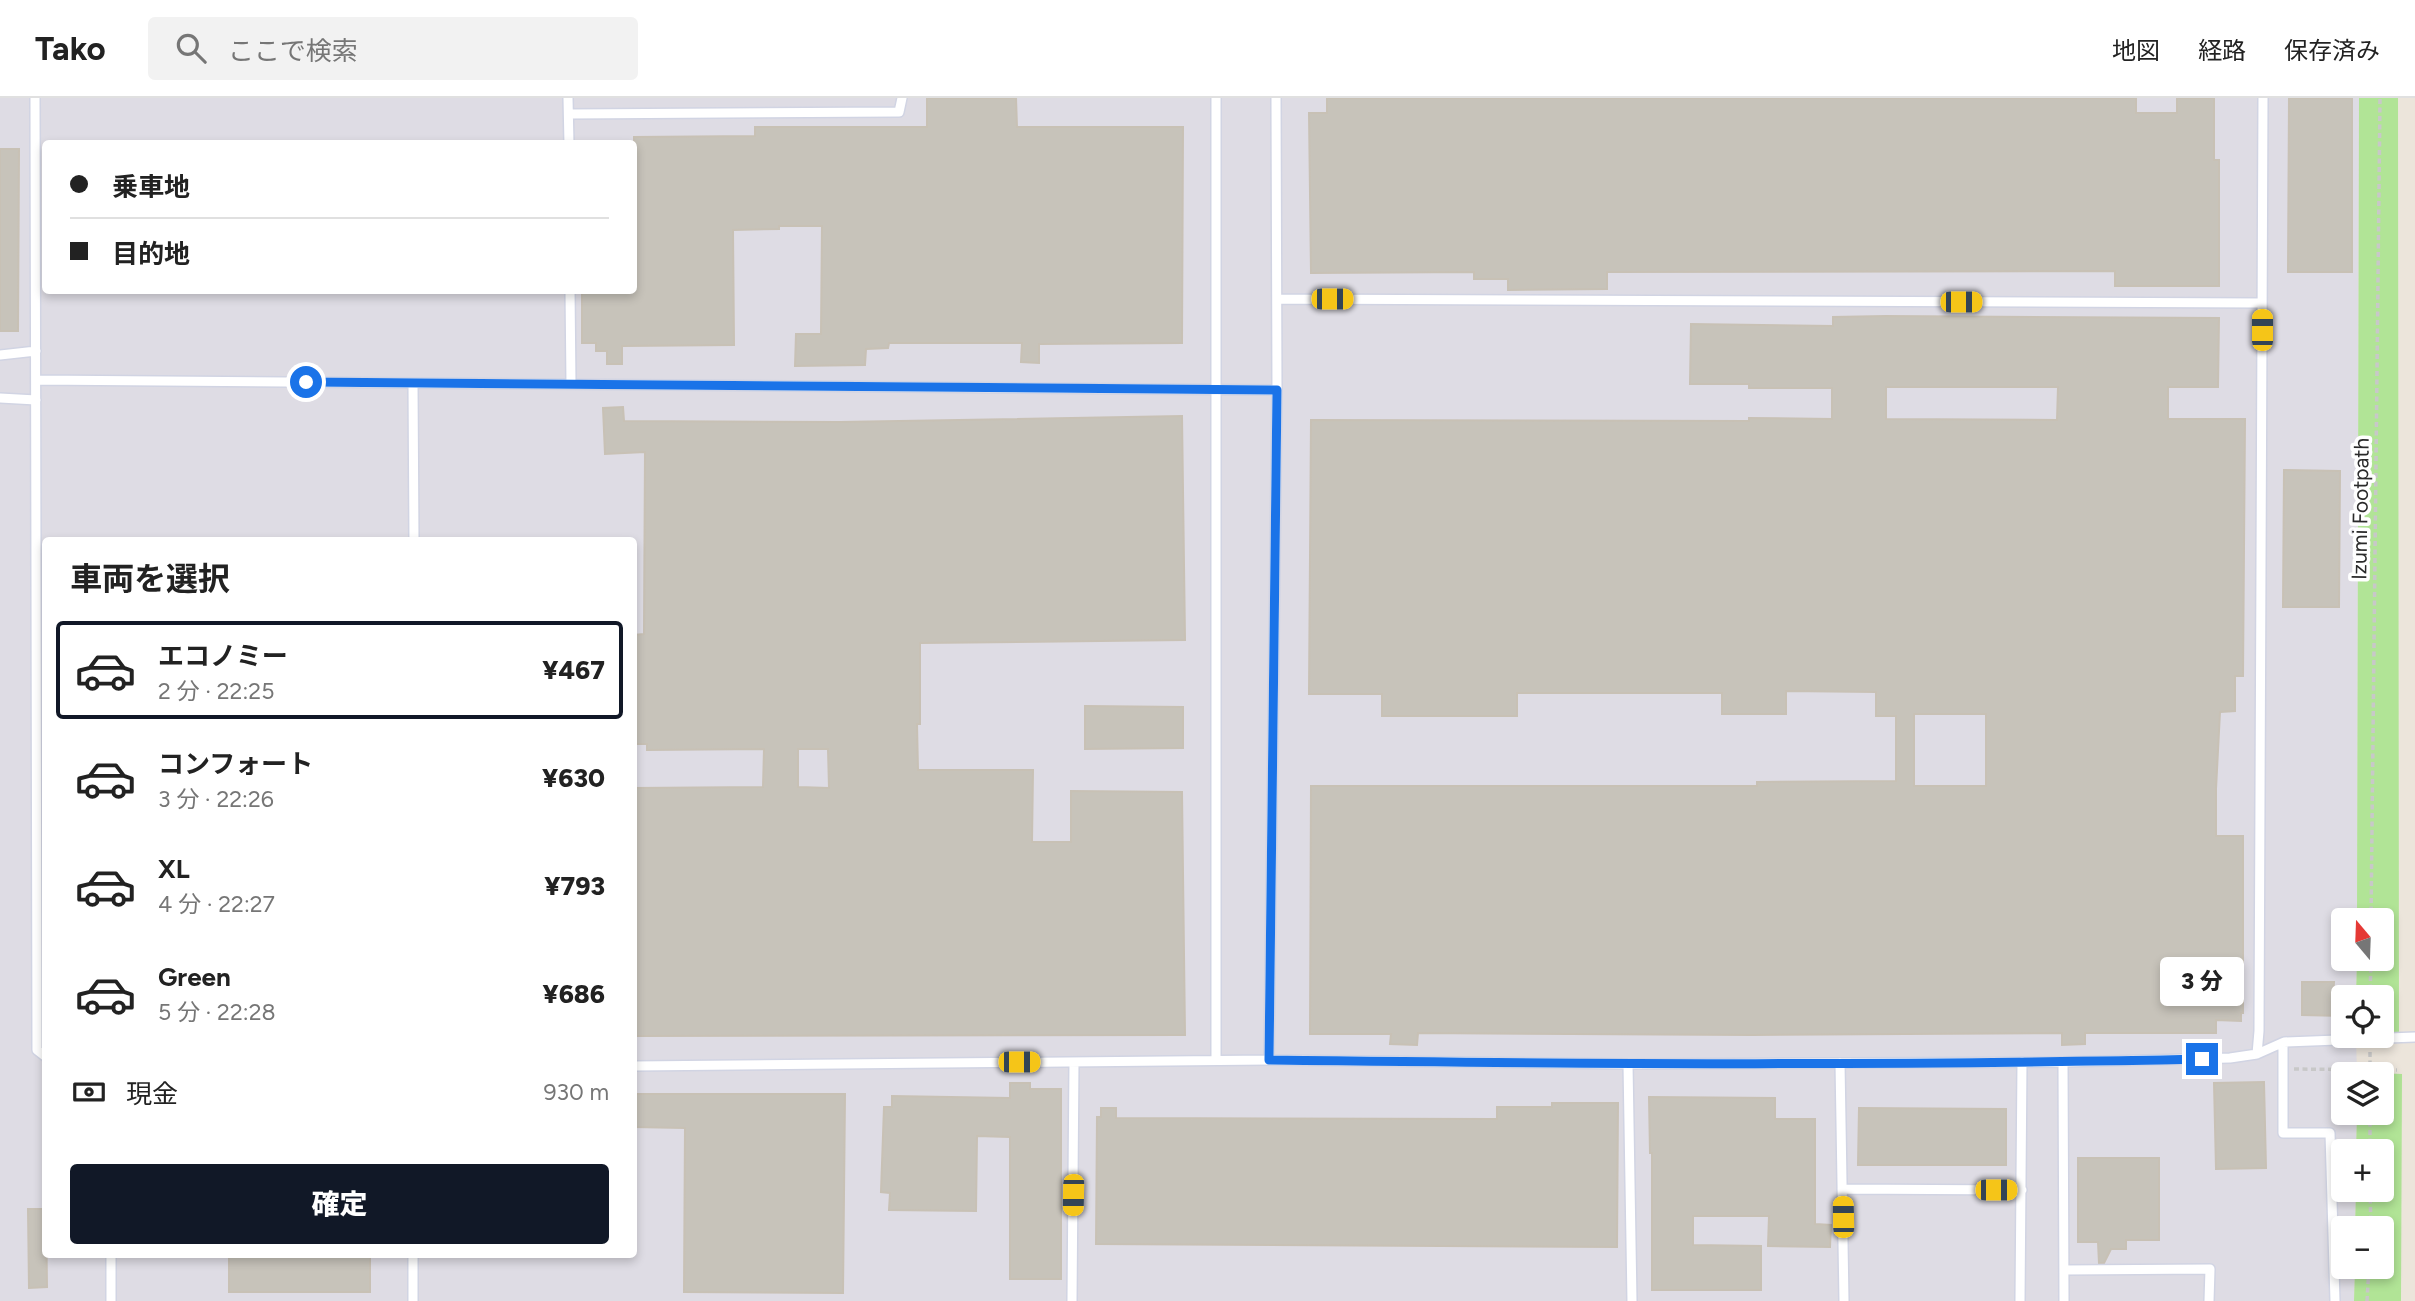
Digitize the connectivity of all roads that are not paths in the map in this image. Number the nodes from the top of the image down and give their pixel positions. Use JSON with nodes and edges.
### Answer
{"nodes":[{"id":1,"x":35,"y":98,"type":"edge"},
{"id":2,"x":568,"y":98,"type":"edge"},
{"id":3,"x":902,"y":98,"type":"edge"},
{"id":4,"x":1216,"y":98,"type":"edge"},
{"id":5,"x":1276,"y":98,"type":"edge"},
{"id":6,"x":2263,"y":98,"type":"edge"},
{"id":7,"x":569,"y":114,"type":"junction"},
{"id":8,"x":569,"y":140,"type":"edge"},
{"id":9,"x":570,"y":294,"type":"edge"},
{"id":10,"x":1277,"y":299,"type":"junction"},
{"id":11,"x":2262,"y":303,"type":"junction"},
{"id":12,"x":36,"y":351,"type":"junction"},
{"id":13,"x":0,"y":355,"type":"edge"},
{"id":14,"x":36,"y":380,"type":"junction"},
{"id":15,"x":413,"y":383,"type":"junction"},
{"id":16,"x":571,"y":384,"type":"junction"},
{"id":17,"x":1216,"y":389,"type":"junction"},
{"id":18,"x":1277,"y":390,"type":"junction"},
{"id":19,"x":0,"y":398,"type":"edge"},
{"id":20,"x":36,"y":400,"type":"junction"},
{"id":21,"x":414,"y":537,"type":"edge"},
{"id":22,"x":41,"y":690,"type":"edge"},
{"id":23,"x":2415,"y":1037,"type":"edge"},
{"id":24,"x":2283,"y":1043,"type":"junction"},
{"id":25,"x":42,"y":1054,"type":"edge"},
{"id":26,"x":2257,"y":1054,"type":"junction"},
{"id":27,"x":1216,"y":1060,"type":"junction"},
{"id":28,"x":1269,"y":1060,"type":"junction"},
{"id":29,"x":1074,"y":1062,"type":"junction"},
{"id":30,"x":2022,"y":1062,"type":"junction"},
{"id":31,"x":2063,"y":1062,"type":"junction"},
{"id":32,"x":1840,"y":1063,"type":"junction"},
{"id":33,"x":1628,"y":1064,"type":"junction"},
{"id":34,"x":637,"y":1066,"type":"edge"},
{"id":35,"x":1842,"y":1189,"type":"junction"},
{"id":36,"x":2022,"y":1190,"type":"junction"},
{"id":37,"x":111,"y":1258,"type":"edge"},
{"id":38,"x":413,"y":1258,"type":"edge"},
{"id":39,"x":2065,"y":1270,"type":"junction"},
{"id":40,"x":111,"y":1301,"type":"edge"},
{"id":41,"x":413,"y":1301,"type":"edge"},
{"id":42,"x":1072,"y":1301,"type":"edge"},
{"id":43,"x":1632,"y":1301,"type":"edge"},
{"id":44,"x":1844,"y":1301,"type":"edge"},
{"id":45,"x":2020,"y":1301,"type":"edge"},
{"id":46,"x":2064,"y":1301,"type":"edge"},
{"id":47,"x":2209,"y":1301,"type":"edge"},
{"id":48,"x":2335,"y":1301,"type":"edge"}],
"edges":[{"from":1,"to":12,"type":"lane"},
{"from":2,"to":7,"type":"lane"},
{"from":3,"to":7,"type":"lane"},
{"from":4,"to":17,"type":"lane"},
{"from":5,"to":10,"type":"lane"},
{"from":6,"to":11,"type":"lane"},
{"from":7,"to":8,"type":"lane"},
{"from":9,"to":16,"type":"lane"},
{"from":10,"to":11,"type":"lane"},
{"from":10,"to":18,"type":"lane"},
{"from":11,"to":26,"type":"lane"},
{"from":12,"to":13,"type":"lane"},
{"from":12,"to":14,"type":"lane"},
{"from":14,"to":15,"type":"lane"},
{"from":14,"to":20,"type":"lane"},
{"from":15,"to":16,"type":"lane"},
{"from":15,"to":21,"type":"lane"},
{"from":16,"to":17,"type":"lane"},
{"from":17,"to":18,"type":"lane"},
{"from":17,"to":27,"type":"lane"},
{"from":18,"to":28,"type":"lane"},
{"from":19,"to":20,"type":"lane"},
{"from":20,"to":22,"type":"lane"},
{"from":22,"to":25,"type":"lane"},
{"from":23,"to":24,"type":"lane"},
{"from":24,"to":26,"type":"lane"},
{"from":24,"to":48,"type":"lane"},
{"from":26,"to":31,"type":"lane"},
{"from":27,"to":28,"type":"lane"},
{"from":27,"to":29,"type":"lane"},
{"from":28,"to":33,"type":"lane"},
{"from":29,"to":34,"type":"lane"},
{"from":29,"to":42,"type":"lane"},
{"from":30,"to":31,"type":"lane"},
{"from":30,"to":32,"type":"lane"},
{"from":30,"to":36,"type":"lane"},
{"from":31,"to":39,"type":"lane"},
{"from":32,"to":33,"type":"lane"},
{"from":32,"to":35,"type":"lane"},
{"from":33,"to":43,"type":"lane"},
{"from":35,"to":36,"type":"lane"},
{"from":35,"to":44,"type":"lane"},
{"from":36,"to":45,"type":"lane"},
{"from":37,"to":40,"type":"lane"},
{"from":38,"to":41,"type":"lane"},
{"from":39,"to":46,"type":"lane"},
{"from":39,"to":47,"type":"lane"}]}
